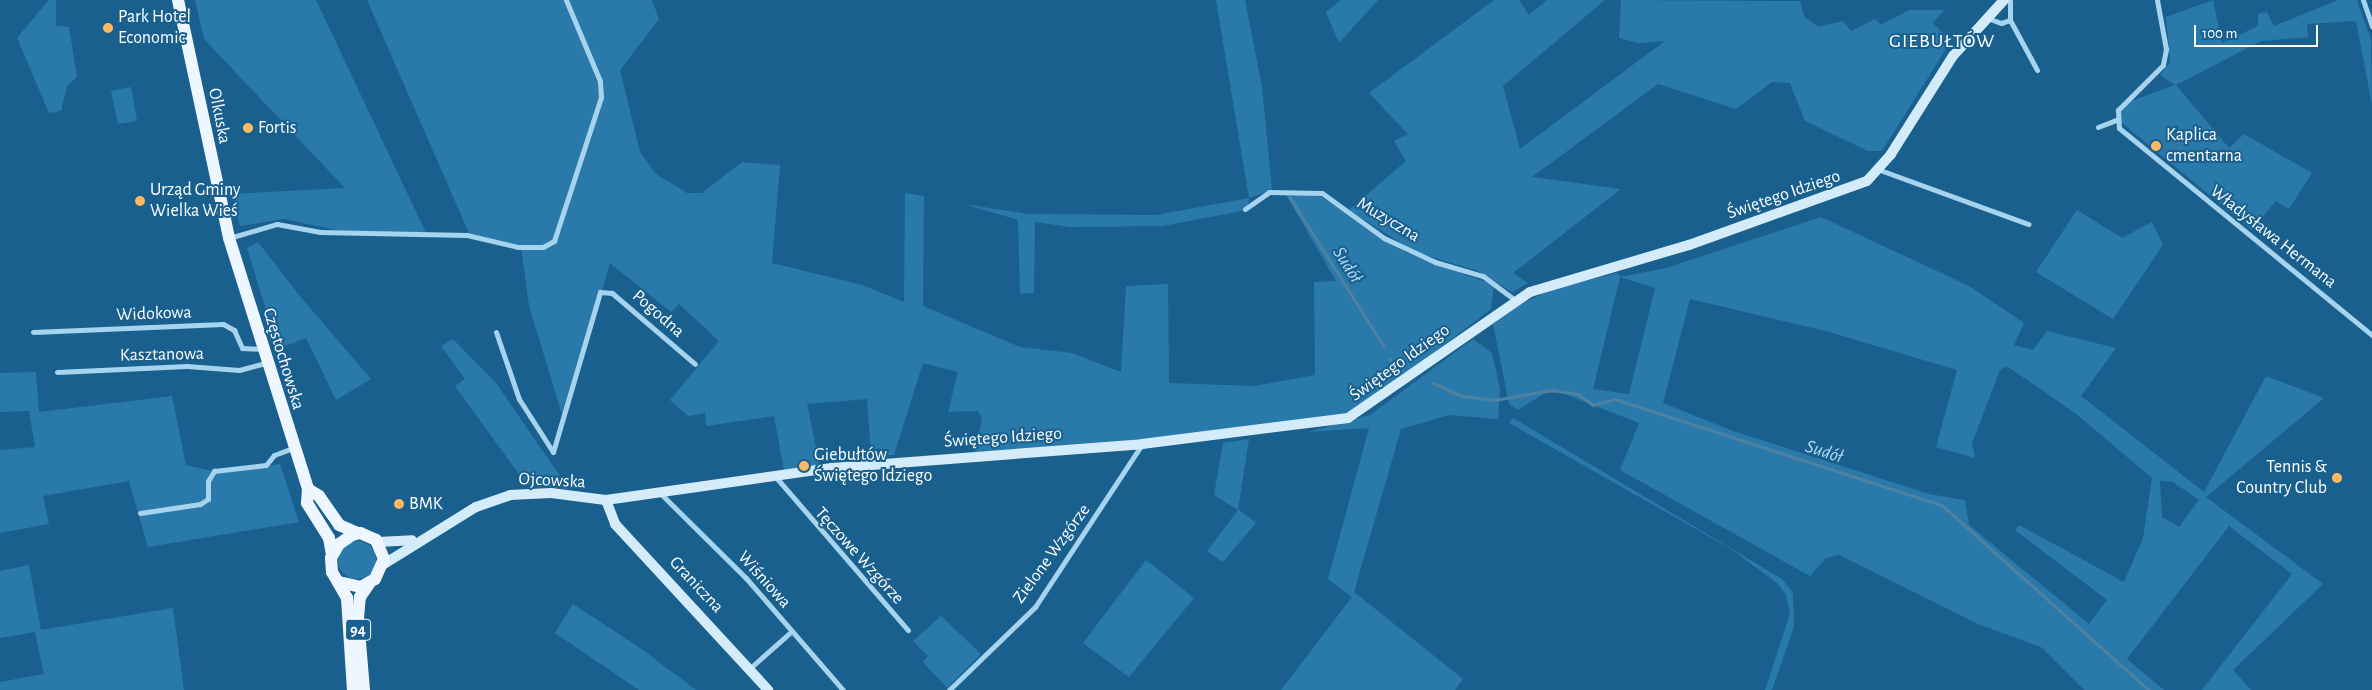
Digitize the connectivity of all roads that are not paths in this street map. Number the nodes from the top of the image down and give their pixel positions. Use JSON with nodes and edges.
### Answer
{"nodes":[{"id":1,"x":178,"y":0,"type":"edge"},
{"id":2,"x":566,"y":0,"type":"edge"},
{"id":3,"x":2004,"y":0,"type":"edge"},
{"id":4,"x":2010,"y":0,"type":"edge"},
{"id":5,"x":2157,"y":0,"type":"edge"},
{"id":6,"x":2363,"y":0,"type":"edge"},
{"id":7,"x":1990,"y":19,"type":"junction"},
{"id":8,"x":2010,"y":20,"type":"junction"},
{"id":9,"x":2372,"y":26,"type":"edge"},
{"id":10,"x":2037,"y":70,"type":"dead end"},
{"id":11,"x":2116,"y":120,"type":"junction"},
{"id":12,"x":2098,"y":127,"type":"dead end"},
{"id":13,"x":1880,"y":170,"type":"junction"},
{"id":14,"x":1245,"y":209,"type":"dead end"},
{"id":15,"x":2028,"y":224,"type":"dead end"},
{"id":16,"x":229,"y":238,"type":"junction"},
{"id":17,"x":1515,"y":300,"type":"junction"},
{"id":18,"x":33,"y":332,"type":"dead end"},
{"id":19,"x":496,"y":332,"type":"dead end"},
{"id":20,"x":2372,"y":335,"type":"edge"},
{"id":21,"x":262,"y":349,"type":"junction"},
{"id":22,"x":266,"y":363,"type":"junction"},
{"id":23,"x":695,"y":364,"type":"dead end"},
{"id":24,"x":57,"y":372,"type":"dead end"},
{"id":25,"x":1142,"y":444,"type":"junction"},
{"id":26,"x":293,"y":448,"type":"junction"},
{"id":27,"x":773,"y":475,"type":"junction"},
{"id":28,"x":308,"y":489,"type":"junction"},
{"id":29,"x":660,"y":493,"type":"junction"},
{"id":30,"x":606,"y":500,"type":"junction"},
{"id":31,"x":140,"y":513,"type":"dead end"},
{"id":32,"x":360,"y":533,"type":"junction"},
{"id":33,"x":418,"y":540,"type":"junction"},
{"id":34,"x":378,"y":542,"type":"junction"},
{"id":35,"x":332,"y":555,"type":"junction"},
{"id":36,"x":384,"y":564,"type":"junction"},
{"id":37,"x":339,"y":582,"type":"junction"},
{"id":38,"x":369,"y":584,"type":"junction"},
{"id":39,"x":908,"y":630,"type":"dead end"},
{"id":40,"x":792,"y":631,"type":"junction"},
{"id":41,"x":749,"y":669,"type":"junction"},
{"id":42,"x":353,"y":690,"type":"edge"},
{"id":43,"x":364,"y":690,"type":"edge"},
{"id":44,"x":768,"y":690,"type":"edge"},
{"id":45,"x":842,"y":690,"type":"edge"},
{"id":46,"x":949,"y":690,"type":"edge"}],
"edges":[{"from":1,"to":16,"type":"main road","name":"Olkuska","number":"94"},
{"from":2,"to":16,"type":"street"},
{"from":3,"to":7,"type":"street","name":"Świętego Idziego"},
{"from":4,"to":8,"type":"street"},
{"from":5,"to":11,"type":"street"},
{"from":6,"to":9,"type":"street"},
{"from":7,"to":8,"type":"street"},
{"from":7,"to":13,"type":"street","name":"Świętego Idziego"},
{"from":8,"to":10,"type":"street"},
{"from":11,"to":12,"type":"street"},
{"from":11,"to":20,"type":"street","name":"Władysława Hermana"},
{"from":13,"to":15,"type":"street"},
{"from":13,"to":17,"type":"street","name":"Świętego Idziego"},
{"from":14,"to":17,"type":"street","name":"Muzyczna"},
{"from":16,"to":21,"type":"main road","name":"Częstochowska","number":"94"},
{"from":17,"to":25,"type":"street","name":"Świętego Idziego"},
{"from":18,"to":21,"type":"street","name":"Widokowa"},
{"from":19,"to":23,"type":"street","name":"Pogodna"},
{"from":21,"to":22,"type":"main road","name":"Częstochowska","number":"94"},
{"from":22,"to":24,"type":"street","name":"Kasztanowa"},
{"from":22,"to":26,"type":"main road","name":"Częstochowska","number":"94"},
{"from":25,"to":27,"type":"street","name":"Świętego Idziego"},
{"from":25,"to":46,"type":"street","name":"Zielone Wzgórze"},
{"from":26,"to":28,"type":"main road","name":"Częstochowska","number":"94"},
{"from":26,"to":31,"type":"street"},
{"from":27,"to":29,"type":"street","name":"Świętego Idziego"},
{"from":27,"to":39,"type":"street","name":"Tęczowe Wzgórze"},
{"from":28,"to":32,"type":"main road","name":"Częstochowska","number":"94"},
{"from":28,"to":35,"type":"main road","name":"Częstochowska","number":"94"},
{"from":29,"to":30,"type":"street","name":"Świętego Idziego"},
{"from":29,"to":40,"type":"street","name":"Wiśniowa"},
{"from":30,"to":33,"type":"street","name":"Ojcowska"},
{"from":30,"to":41,"type":"street","name":"Graniczna"},
{"from":32,"to":34,"type":"main road","number":"94"},
{"from":32,"to":35,"type":"main road"},
{"from":33,"to":34,"type":"street","name":"Ojcowska"},
{"from":33,"to":36,"type":"street","name":"Ojcowska"},
{"from":34,"to":36,"type":"main road"},
{"from":35,"to":37,"type":"main road","number":"94"},
{"from":36,"to":38,"type":"main road","number":"94"},
{"from":37,"to":38,"type":"main road"},
{"from":37,"to":42,"type":"main road","number":"94"},
{"from":38,"to":43,"type":"main road","number":"94"},
{"from":40,"to":41,"type":"street"},
{"from":40,"to":45,"type":"street","name":"Wiśniowa"},
{"from":41,"to":44,"type":"street","name":"Graniczna"}]}
